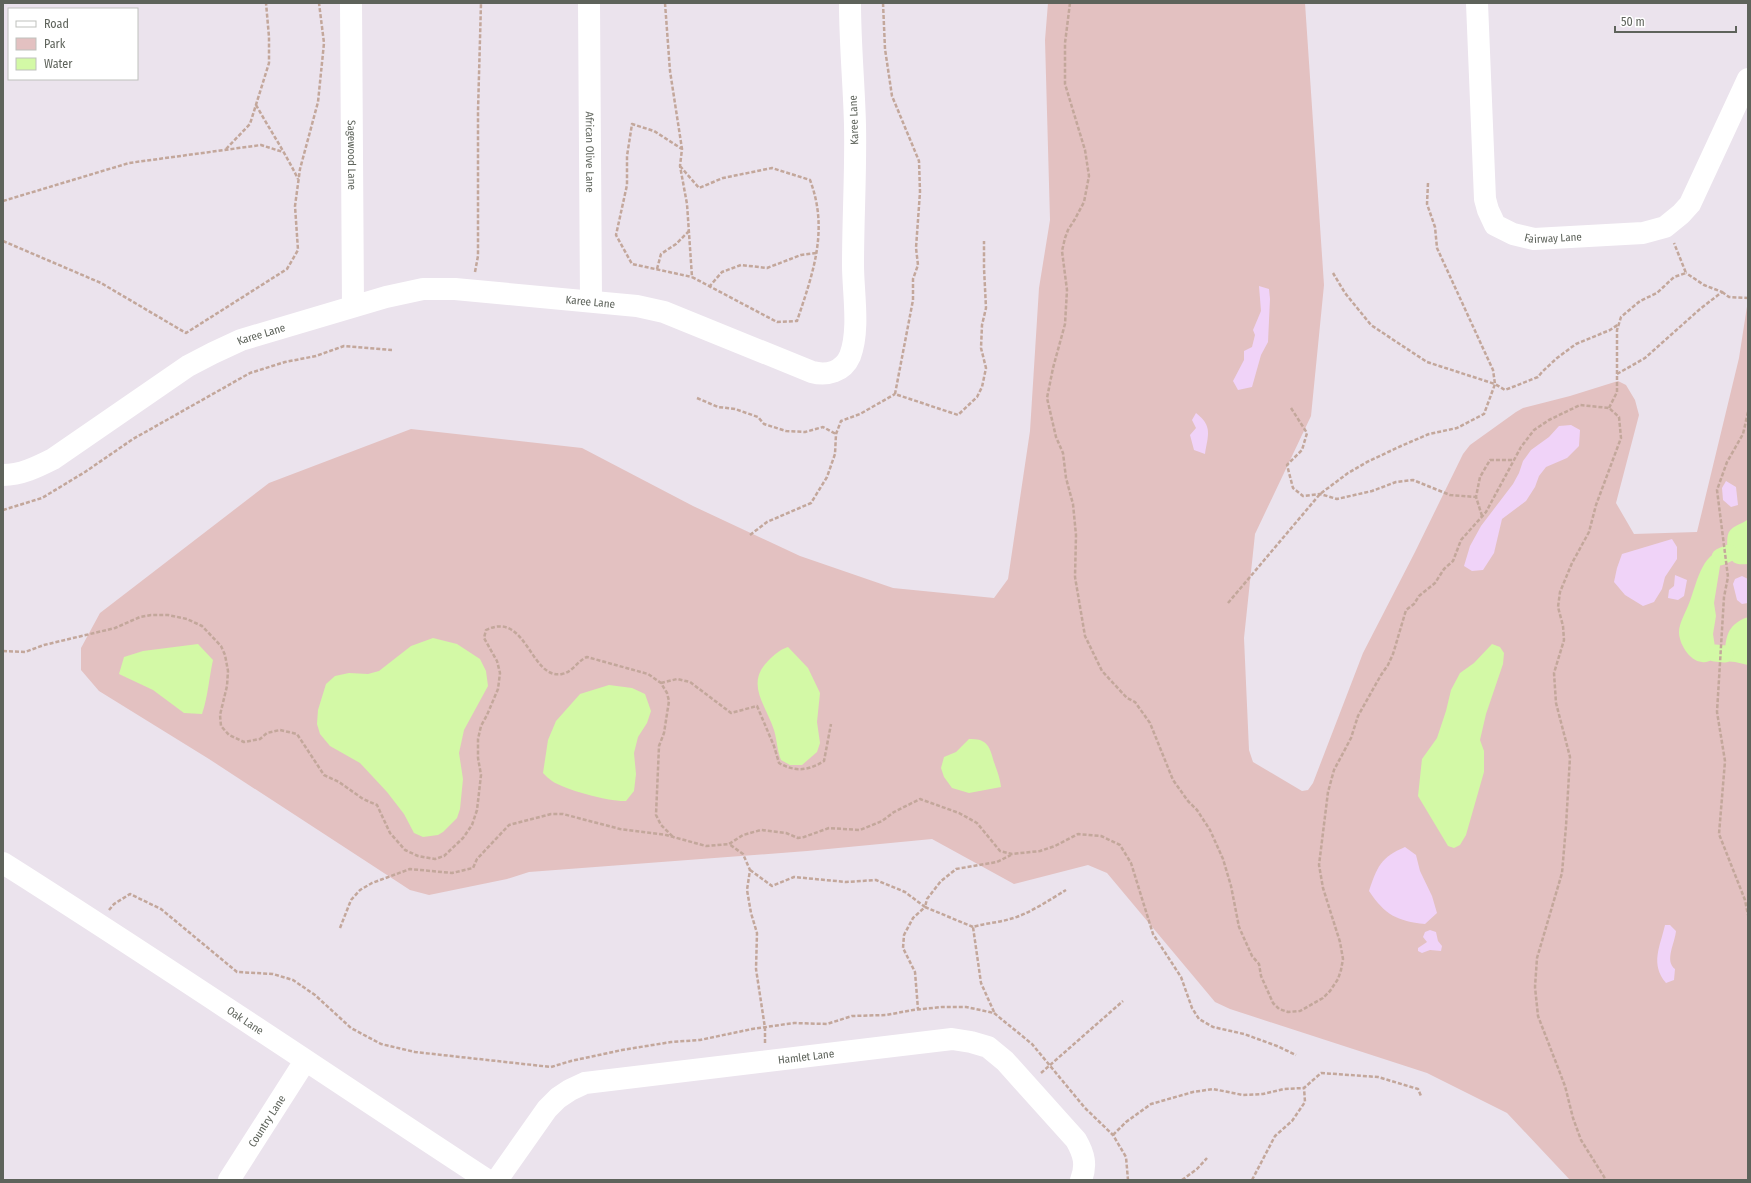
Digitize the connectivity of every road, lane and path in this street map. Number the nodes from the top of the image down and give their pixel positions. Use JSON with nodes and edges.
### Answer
{"nodes":[{"id":1,"x":266,"y":3,"type":"edge"},
{"id":2,"x":319,"y":3,"type":"edge"},
{"id":3,"x":351,"y":3,"type":"edge"},
{"id":4,"x":481,"y":3,"type":"edge"},
{"id":5,"x":589,"y":3,"type":"edge"},
{"id":6,"x":664,"y":3,"type":"edge"},
{"id":7,"x":850,"y":3,"type":"edge"},
{"id":8,"x":883,"y":3,"type":"edge"},
{"id":9,"x":1070,"y":3,"type":"edge"},
{"id":10,"x":1477,"y":3,"type":"edge"},
{"id":11,"x":1748,"y":79,"type":"edge"},
{"id":12,"x":256,"y":105,"type":"junction"},
{"id":13,"x":226,"y":149,"type":"junction"},
{"id":14,"x":682,"y":149,"type":"junction"},
{"id":15,"x":283,"y":152,"type":"junction"},
{"id":16,"x":680,"y":166,"type":"junction"},
{"id":17,"x":298,"y":179,"type":"junction"},
{"id":18,"x":1428,"y":183,"type":"dead end"},
{"id":19,"x":3,"y":201,"type":"edge"},
{"id":20,"x":1665,"y":227,"type":"junction"},
{"id":21,"x":689,"y":231,"type":"junction"},
{"id":22,"x":3,"y":241,"type":"edge"},
{"id":23,"x":984,"y":241,"type":"dead end"},
{"id":24,"x":817,"y":253,"type":"junction"},
{"id":25,"x":657,"y":269,"type":"junction"},
{"id":26,"x":1333,"y":272,"type":"dead end"},
{"id":27,"x":1686,"y":273,"type":"junction"},
{"id":28,"x":692,"y":277,"type":"junction"},
{"id":29,"x":709,"y":287,"type":"junction"},
{"id":30,"x":470,"y":290,"type":"junction"},
{"id":31,"x":1722,"y":292,"type":"junction"},
{"id":32,"x":1748,"y":298,"type":"edge"},
{"id":33,"x":591,"y":301,"type":"junction"},
{"id":34,"x":353,"y":306,"type":"junction"},
{"id":35,"x":1619,"y":324,"type":"junction"},
{"id":36,"x":392,"y":350,"type":"dead end"},
{"id":37,"x":1617,"y":374,"type":"junction"},
{"id":38,"x":1495,"y":384,"type":"junction"},
{"id":39,"x":895,"y":394,"type":"junction"},
{"id":40,"x":697,"y":398,"type":"dead end"},
{"id":41,"x":1291,"y":408,"type":"dead end"},
{"id":42,"x":1610,"y":408,"type":"junction"},
{"id":43,"x":1748,"y":412,"type":"edge"},
{"id":44,"x":836,"y":434,"type":"junction"},
{"id":45,"x":1514,"y":460,"type":"junction"},
{"id":46,"x":3,"y":475,"type":"edge"},
{"id":47,"x":1320,"y":494,"type":"junction"},
{"id":48,"x":1476,"y":497,"type":"junction"},
{"id":49,"x":3,"y":510,"type":"edge"},
{"id":50,"x":1482,"y":516,"type":"junction"},
{"id":51,"x":750,"y":535,"type":"dead end"},
{"id":52,"x":1228,"y":603,"type":"dead end"},
{"id":53,"x":3,"y":651,"type":"edge"},
{"id":54,"x":661,"y":683,"type":"junction"},
{"id":55,"x":831,"y":724,"type":"dead end"},
{"id":56,"x":674,"y":838,"type":"junction"},
{"id":57,"x":729,"y":844,"type":"junction"},
{"id":58,"x":1012,"y":854,"type":"junction"},
{"id":59,"x":3,"y":863,"type":"edge"},
{"id":60,"x":750,"y":870,"type":"junction"},
{"id":61,"x":1066,"y":890,"type":"dead end"},
{"id":62,"x":925,"y":907,"type":"junction"},
{"id":63,"x":1748,"y":915,"type":"edge"},
{"id":64,"x":98,"y":923,"type":"junction"},
{"id":65,"x":973,"y":927,"type":"junction"},
{"id":66,"x":340,"y":928,"type":"dead end"},
{"id":67,"x":1123,"y":1001,"type":"dead end"},
{"id":68,"x":918,"y":1009,"type":"junction"},
{"id":69,"x":994,"y":1013,"type":"junction"},
{"id":70,"x":766,"y":1028,"type":"junction"},
{"id":71,"x":1296,"y":1055,"type":"dead end"},
{"id":72,"x":305,"y":1061,"type":"junction"},
{"id":73,"x":766,"y":1062,"type":"junction"},
{"id":74,"x":1050,"y":1065,"type":"junction"},
{"id":75,"x":1026,"y":1084,"type":"junction"},
{"id":76,"x":1304,"y":1088,"type":"junction"},
{"id":77,"x":1421,"y":1096,"type":"dead end"},
{"id":78,"x":1113,"y":1135,"type":"junction"},
{"id":79,"x":1207,"y":1158,"type":"dead end"},
{"id":80,"x":228,"y":1180,"type":"edge"},
{"id":81,"x":487,"y":1180,"type":"edge"},
{"id":82,"x":497,"y":1180,"type":"edge"},
{"id":83,"x":1081,"y":1180,"type":"edge"},
{"id":84,"x":1128,"y":1180,"type":"edge"},
{"id":85,"x":1182,"y":1180,"type":"edge"},
{"id":86,"x":1252,"y":1180,"type":"edge"},
{"id":87,"x":1606,"y":1180,"type":"edge"}],
"edges":[{"from":1,"to":12,"type":"path"},
{"from":2,"to":17,"type":"path"},
{"from":3,"to":34,"type":"street","name":"Sagewood Lane"},
{"from":4,"to":30,"type":"path"},
{"from":5,"to":33,"type":"street","name":"African Olive Lane"},
{"from":6,"to":14,"type":"path"},
{"from":7,"to":33,"type":"street","name":"Karee Lane"},
{"from":8,"to":39,"type":"path"},
{"from":9,"to":50,"type":"path"},
{"from":10,"to":20,"type":"street","name":"Fairway Lane"},
{"from":11,"to":20,"type":"street","name":"Fairway Lane"},
{"from":12,"to":13,"type":"path"},
{"from":12,"to":15,"type":"path"},
{"from":13,"to":15,"type":"path"},
{"from":13,"to":19,"type":"path"},
{"from":14,"to":16,"type":"path"},
{"from":14,"to":25,"type":"path"},
{"from":15,"to":17,"type":"path"},
{"from":16,"to":21,"type":"path"},
{"from":16,"to":24,"type":"path"},
{"from":17,"to":22,"type":"path"},
{"from":18,"to":38,"type":"path"},
{"from":20,"to":27,"type":"path"},
{"from":21,"to":25,"type":"path"},
{"from":21,"to":28,"type":"path"},
{"from":23,"to":39,"type":"path"},
{"from":24,"to":29,"type":"path"},
{"from":24,"to":29,"type":"path"},
{"from":25,"to":28,"type":"path"},
{"from":26,"to":38,"type":"path"},
{"from":27,"to":31,"type":"path"},
{"from":27,"to":35,"type":"path"},
{"from":28,"to":29,"type":"path"},
{"from":30,"to":33,"type":"street","name":"Karee Lane"},
{"from":30,"to":34,"type":"street","name":"Karee Lane"},
{"from":31,"to":32,"type":"path"},
{"from":31,"to":37,"type":"path"},
{"from":34,"to":46,"type":"street","name":"Karee Lane"},
{"from":35,"to":37,"type":"path"},
{"from":35,"to":38,"type":"path"},
{"from":36,"to":49,"type":"path"},
{"from":37,"to":42,"type":"path"},
{"from":38,"to":47,"type":"path"},
{"from":39,"to":44,"type":"path"},
{"from":40,"to":44,"type":"path"},
{"from":41,"to":47,"type":"path"},
{"from":42,"to":45,"type":"path"},
{"from":42,"to":87,"type":"path"},
{"from":43,"to":63,"type":"path"},
{"from":44,"to":51,"type":"path"},
{"from":45,"to":48,"type":"path"},
{"from":45,"to":50,"type":"path"},
{"from":47,"to":48,"type":"path"},
{"from":47,"to":52,"type":"path"},
{"from":48,"to":50,"type":"path"},
{"from":53,"to":54,"type":"path"},
{"from":54,"to":55,"type":"path"},
{"from":54,"to":56,"type":"path"},
{"from":56,"to":57,"type":"path"},
{"from":56,"to":66,"type":"path"},
{"from":57,"to":58,"type":"path"},
{"from":57,"to":60,"type":"path"},
{"from":58,"to":62,"type":"path"},
{"from":58,"to":71,"type":"path"},
{"from":59,"to":64,"type":"street","name":"Oak Lane"},
{"from":60,"to":62,"type":"path"},
{"from":60,"to":70,"type":"path"},
{"from":61,"to":65,"type":"path"},
{"from":62,"to":65,"type":"path"},
{"from":62,"to":68,"type":"path"},
{"from":64,"to":70,"type":"path"},
{"from":64,"to":72,"type":"street","name":"Oak Lane"},
{"from":65,"to":69,"type":"path"},
{"from":67,"to":74,"type":"path"},
{"from":68,"to":69,"type":"path"},
{"from":68,"to":70,"type":"path"},
{"from":69,"to":74,"type":"path"},
{"from":70,"to":73,"type":"path"},
{"from":72,"to":80,"type":"street","name":"Country Lane"},
{"from":72,"to":81,"type":"street","name":"Oak Lane"},
{"from":73,"to":75,"type":"street","name":"Hamlet Lane"},
{"from":73,"to":82,"type":"street","name":"Hamlet Lane"},
{"from":74,"to":75,"type":"path"},
{"from":74,"to":78,"type":"path"},
{"from":75,"to":83,"type":"street","name":"Hamlet Lane"},
{"from":76,"to":77,"type":"path"},
{"from":76,"to":78,"type":"path"},
{"from":76,"to":86,"type":"path"},
{"from":78,"to":84,"type":"path"},
{"from":79,"to":85,"type":"path"}]}
